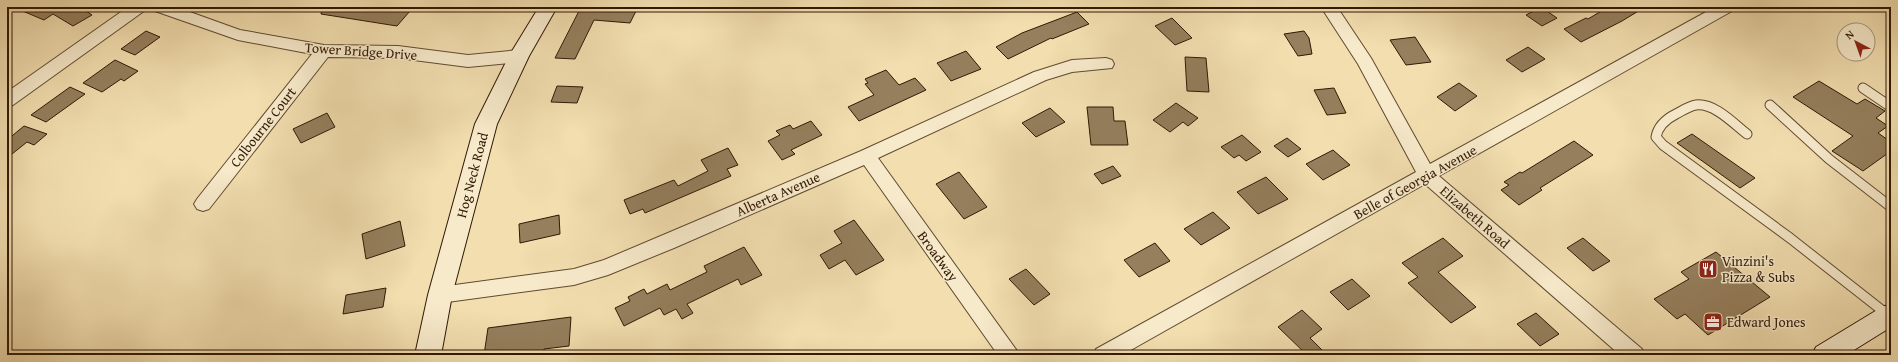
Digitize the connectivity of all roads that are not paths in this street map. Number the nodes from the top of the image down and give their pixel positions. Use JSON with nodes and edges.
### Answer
{"nodes":[{"id":1,"x":138,"y":7,"type":"edge"},
{"id":2,"x":160,"y":7,"type":"edge"},
{"id":3,"x":548,"y":7,"type":"edge"},
{"id":4,"x":1329,"y":7,"type":"edge"},
{"id":5,"x":1727,"y":7,"type":"edge"},
{"id":6,"x":324,"y":51,"type":"junction"},
{"id":7,"x":519,"y":56,"type":"junction"},
{"id":8,"x":1106,"y":64,"type":"dead end"},
{"id":9,"x":1863,"y":88,"type":"dead end"},
{"id":10,"x":7,"y":101,"type":"edge"},
{"id":11,"x":1770,"y":105,"type":"dead end"},
{"id":12,"x":1891,"y":107,"type":"edge"},
{"id":13,"x":1747,"y":134,"type":"dead end"},
{"id":14,"x":867,"y":156,"type":"junction"},
{"id":15,"x":1426,"y":176,"type":"junction"},
{"id":16,"x":203,"y":204,"type":"dead end"},
{"id":17,"x":1891,"y":207,"type":"edge"},
{"id":18,"x":440,"y":295,"type":"junction"},
{"id":19,"x":1890,"y":314,"type":"edge"},
{"id":20,"x":428,"y":355,"type":"edge"},
{"id":21,"x":1010,"y":355,"type":"edge"},
{"id":22,"x":1103,"y":355,"type":"edge"},
{"id":23,"x":1635,"y":355,"type":"edge"},
{"id":24,"x":1825,"y":355,"type":"edge"}],
"edges":[{"from":1,"to":10,"type":"street"},
{"from":2,"to":6,"type":"street","name":"Tower Bridge Drive"},
{"from":3,"to":7,"type":"main road","name":"Hog Neck Road"},
{"from":4,"to":15,"type":"street","name":"Elizabeth Road"},
{"from":5,"to":15,"type":"street","name":"Belle of Georgia Avenue"},
{"from":6,"to":7,"type":"street","name":"Tower Bridge Drive"},
{"from":6,"to":16,"type":"street","name":"Colbourne Court"},
{"from":7,"to":18,"type":"main road","name":"Hog Neck Road"},
{"from":8,"to":14,"type":"street","name":"Alberta Avenue"},
{"from":9,"to":12,"type":"lane"},
{"from":11,"to":17,"type":"lane"},
{"from":13,"to":19,"type":"lane"},
{"from":14,"to":18,"type":"street","name":"Alberta Avenue"},
{"from":14,"to":21,"type":"street","name":"Broadway"},
{"from":15,"to":22,"type":"street","name":"Belle of Georgia Avenue"},
{"from":15,"to":23,"type":"street","name":"Elizabeth Road"},
{"from":18,"to":20,"type":"main road","name":"Hog Neck Road"},
{"from":19,"to":24,"type":"main road"}]}
